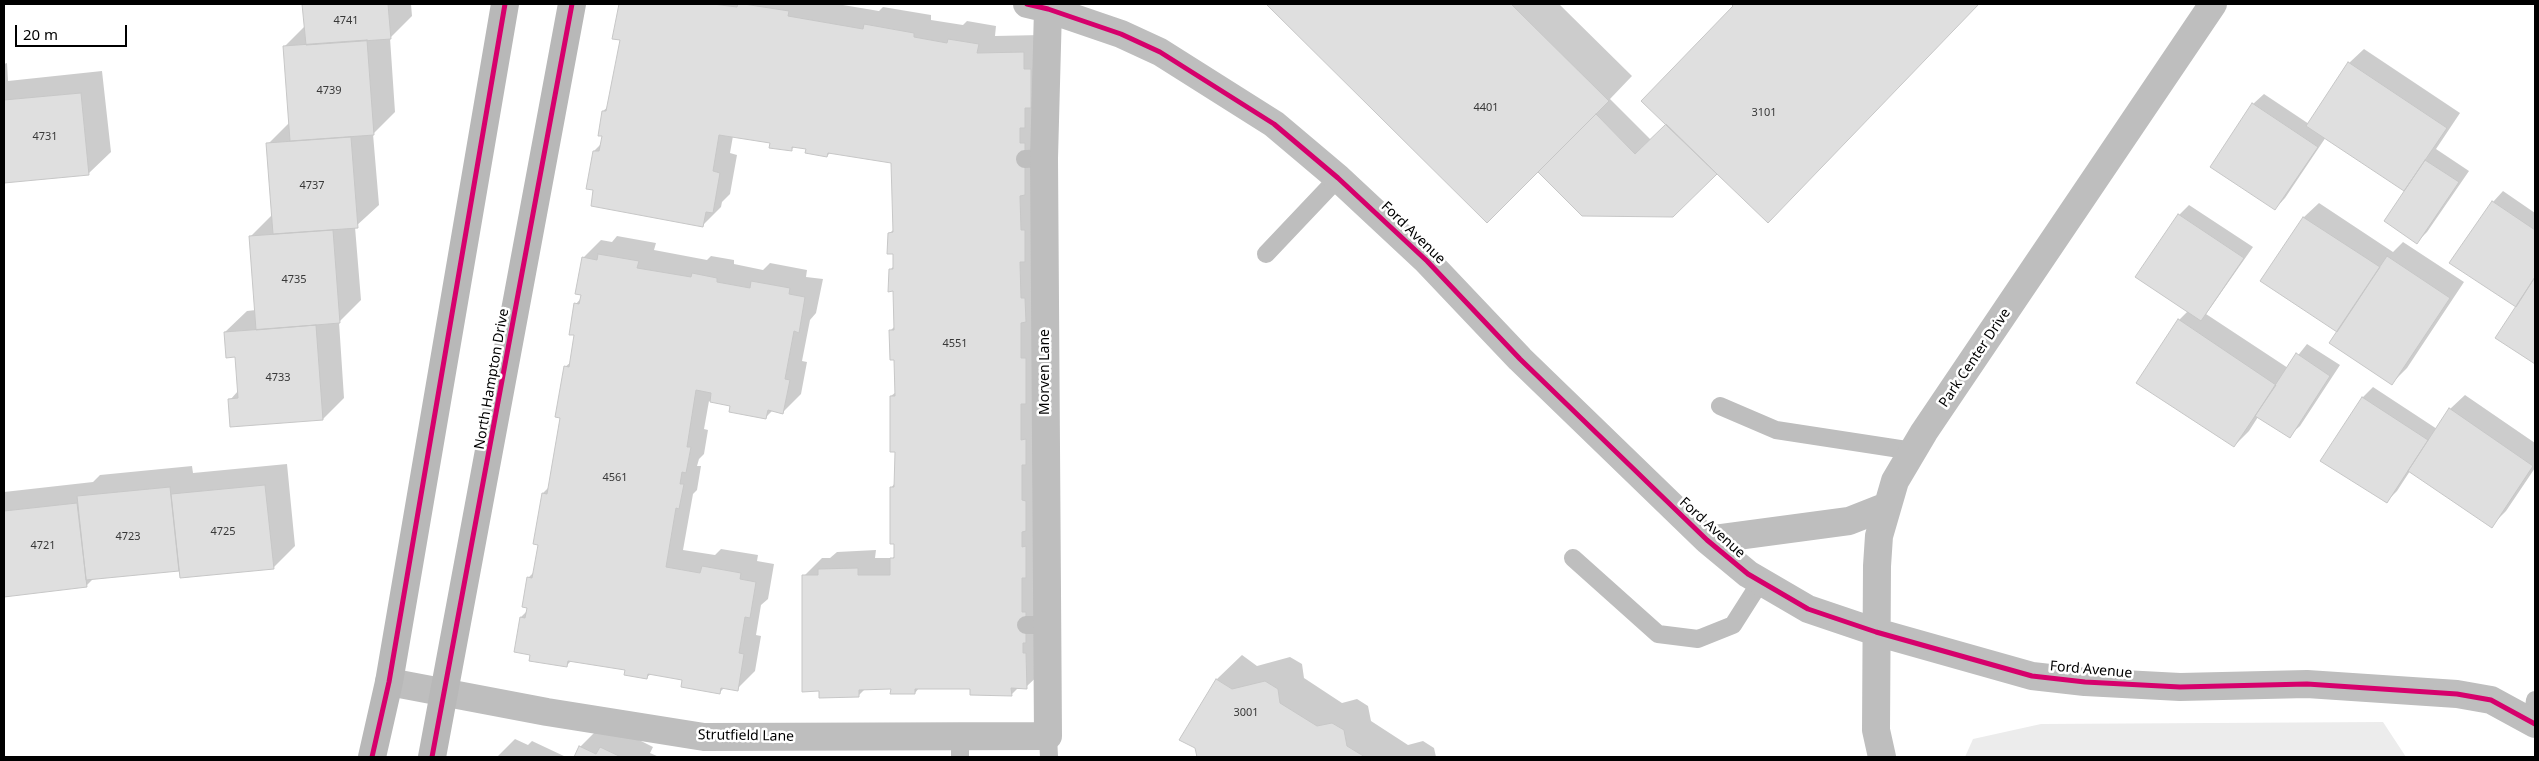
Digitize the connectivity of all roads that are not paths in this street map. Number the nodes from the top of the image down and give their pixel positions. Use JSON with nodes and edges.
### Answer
{"nodes":[{"id":1,"x":505,"y":4,"type":"edge"},
{"id":2,"x":572,"y":4,"type":"edge"},
{"id":3,"x":2213,"y":4,"type":"edge"},
{"id":4,"x":1038,"y":6,"type":"edge"},
{"id":5,"x":1338,"y":178,"type":"junction"},
{"id":6,"x":1266,"y":254,"type":"dead end"},
{"id":7,"x":1720,"y":406,"type":"dead end"},
{"id":8,"x":1913,"y":451,"type":"junction"},
{"id":9,"x":1886,"y":506,"type":"junction"},
{"id":10,"x":1707,"y":540,"type":"junction"},
{"id":11,"x":1573,"y":558,"type":"dead end"},
{"id":12,"x":1760,"y":581,"type":"junction"},
{"id":13,"x":1876,"y":632,"type":"junction"},
{"id":14,"x":389,"y":682,"type":"junction"},
{"id":15,"x":445,"y":693,"type":"junction"},
{"id":16,"x":2535,"y":715,"type":"edge"},
{"id":17,"x":960,"y":747,"type":"edge"},
{"id":18,"x":1048,"y":747,"type":"edge"},
{"id":19,"x":372,"y":757,"type":"edge"},
{"id":20,"x":432,"y":757,"type":"edge"},
{"id":21,"x":1882,"y":757,"type":"edge"}],
"edges":[{"from":1,"to":14,"type":"street"},
{"from":2,"to":15,"type":"street","name":"North Hampton Drive"},
{"from":3,"to":8,"type":"street","name":"Park Center Drive"},
{"from":4,"to":5,"type":"street","name":"Ford Avenue"},
{"from":4,"to":18,"type":"street","name":"Morven Lane"},
{"from":5,"to":6,"type":"lane"},
{"from":5,"to":10,"type":"street","name":"Ford Avenue"},
{"from":7,"to":8,"type":"lane"},
{"from":8,"to":9,"type":"street","name":"Park Center Drive"},
{"from":9,"to":10,"type":"street"},
{"from":9,"to":13,"type":"street","name":"Park Center Drive"},
{"from":10,"to":12,"type":"street","name":"Ford Avenue"},
{"from":11,"to":12,"type":"lane"},
{"from":12,"to":13,"type":"street","name":"Ford Avenue"},
{"from":13,"to":16,"type":"street","name":"Ford Avenue"},
{"from":13,"to":21,"type":"street","name":"Park Center Drive"},
{"from":14,"to":15,"type":"street","name":"Strutfield Lane"},
{"from":14,"to":19,"type":"street"},
{"from":15,"to":17,"type":"street","name":"Strutfield Lane"},
{"from":15,"to":20,"type":"street","name":"North Hampton Drive"},
{"from":17,"to":18,"type":"street","name":"Strutfield Lane"}]}
